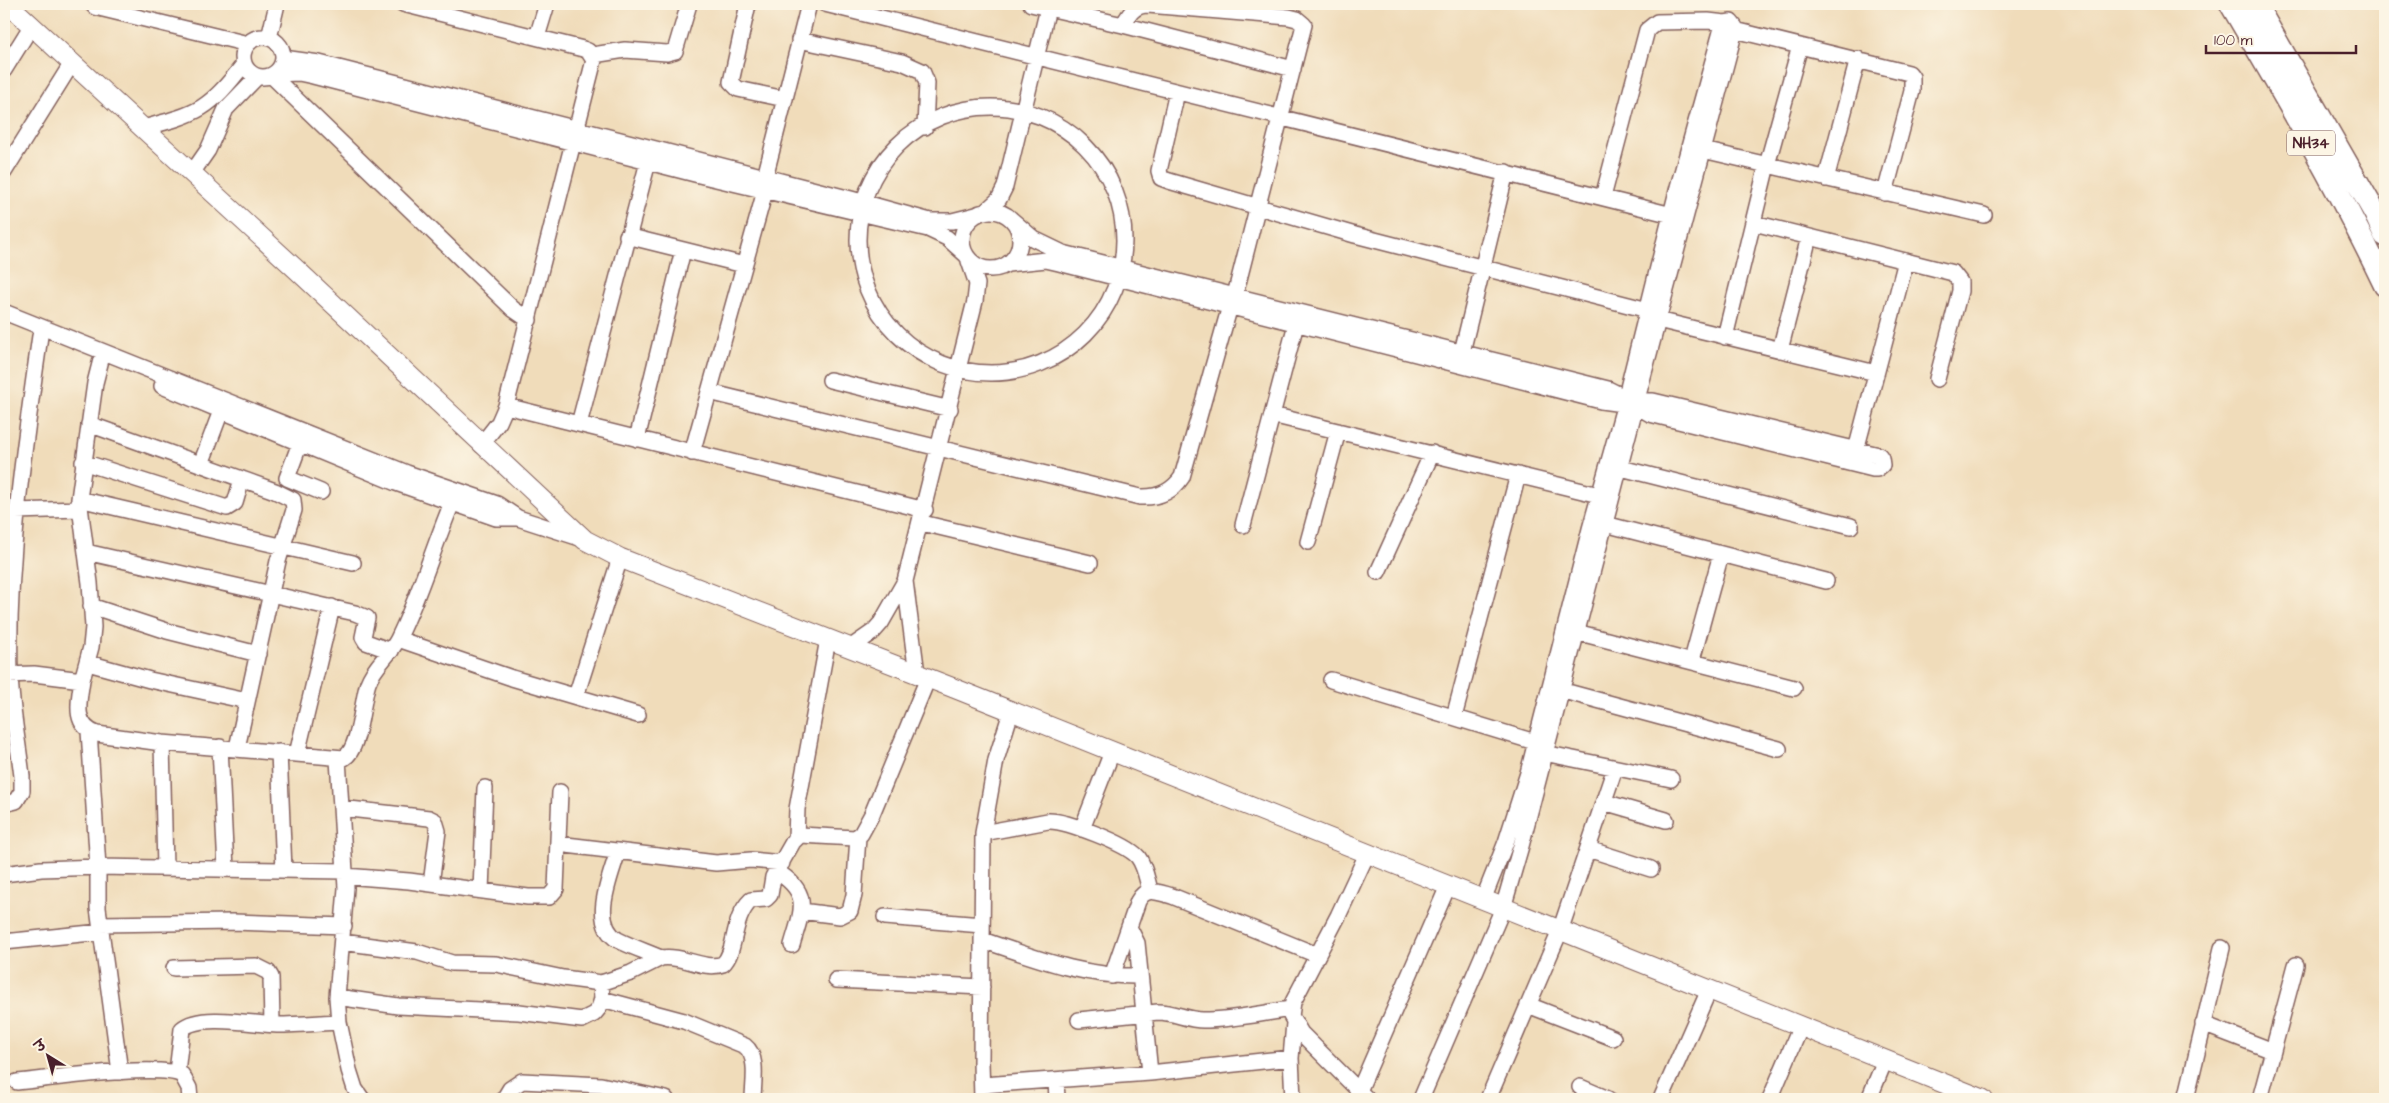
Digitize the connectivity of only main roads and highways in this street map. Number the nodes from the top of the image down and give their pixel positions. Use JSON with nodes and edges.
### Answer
{"nodes":[{"id":1,"x":8,"y":4,"type":"edge"},
{"id":2,"x":2231,"y":4,"type":"edge"},
{"id":3,"x":2255,"y":4,"type":"edge"},
{"id":4,"x":2385,"y":236,"type":"edge"},
{"id":5,"x":2385,"y":286,"type":"edge"},
{"id":6,"x":1982,"y":1099,"type":"edge"}],
"edges":[{"from":1,"to":6,"type":"main road"},
{"from":2,"to":5,"type":"highway","number":"NH34"},
{"from":3,"to":4,"type":"highway","number":"NH34"}]}
